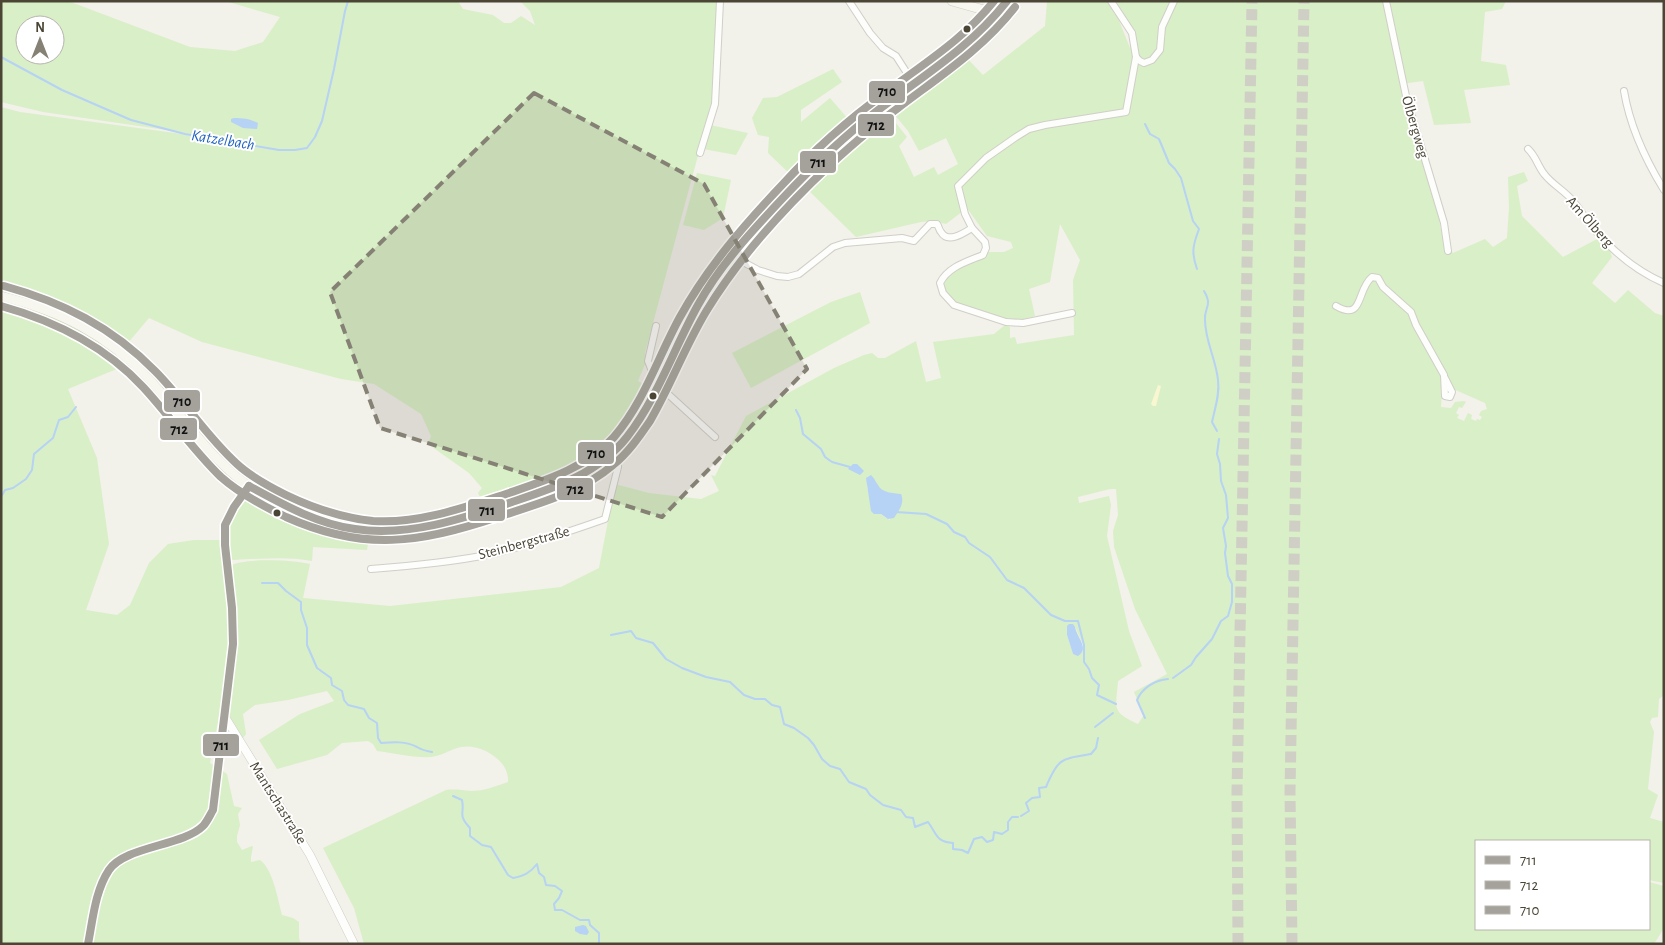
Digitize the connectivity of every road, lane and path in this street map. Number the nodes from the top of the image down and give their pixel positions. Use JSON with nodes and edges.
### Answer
{"nodes":[{"id":1,"x":720,"y":1,"type":"edge"},
{"id":2,"x":849,"y":1,"type":"edge"},
{"id":3,"x":952,"y":1,"type":"edge"},
{"id":4,"x":1007,"y":1,"type":"edge"},
{"id":5,"x":1111,"y":1,"type":"edge"},
{"id":6,"x":1174,"y":1,"type":"edge"},
{"id":7,"x":1386,"y":1,"type":"edge"},
{"id":8,"x":998,"y":14,"type":"junction"},
{"id":9,"x":1136,"y":57,"type":"junction"},
{"id":10,"x":914,"y":84,"type":"junction"},
{"id":11,"x":1624,"y":91,"type":"dead end"},
{"id":12,"x":1528,"y":150,"type":"dead end"},
{"id":13,"x":700,"y":153,"type":"dead end"},
{"id":14,"x":1664,"y":190,"type":"edge"},
{"id":15,"x":972,"y":228,"type":"junction"},
{"id":16,"x":1448,"y":251,"type":"dead end"},
{"id":17,"x":732,"y":256,"type":"junction"},
{"id":18,"x":1664,"y":282,"type":"edge"},
{"id":19,"x":1,"y":296,"type":"edge"},
{"id":20,"x":1336,"y":306,"type":"dead end"},
{"id":21,"x":1072,"y":313,"type":"dead end"},
{"id":22,"x":656,"y":326,"type":"dead end"},
{"id":23,"x":1445,"y":378,"type":"dead end"},
{"id":24,"x":657,"y":384,"type":"junction"},
{"id":25,"x":716,"y":437,"type":"dead end"},
{"id":26,"x":615,"y":450,"type":"junction"},
{"id":27,"x":249,"y":486,"type":"junction"},
{"id":28,"x":371,"y":569,"type":"dead end"},
{"id":29,"x":225,"y":717,"type":"junction"},
{"id":30,"x":88,"y":944,"type":"edge"},
{"id":31,"x":354,"y":944,"type":"edge"}],
"edges":[{"from":1,"to":13,"type":"street"},
{"from":2,"to":10,"type":"street"},
{"from":3,"to":8,"type":"main road"},
{"from":4,"to":8,"type":"main road"},
{"from":5,"to":9,"type":"street"},
{"from":6,"to":9,"type":"street"},
{"from":7,"to":16,"type":"street","name":"Ölbergweg"},
{"from":8,"to":10,"type":"main road"},
{"from":9,"to":15,"type":"street"},
{"from":10,"to":17,"type":"main road"},
{"from":11,"to":14,"type":"street"},
{"from":12,"to":18,"type":"street","name":"Am Ölberg"},
{"from":15,"to":17,"type":"street"},
{"from":15,"to":21,"type":"street"},
{"from":17,"to":24,"type":"main road"},
{"from":19,"to":27,"type":"main road"},
{"from":20,"to":23,"type":"street"},
{"from":22,"to":24,"type":"street"},
{"from":24,"to":25,"type":"street"},
{"from":24,"to":26,"type":"main road"},
{"from":26,"to":27,"type":"main road"},
{"from":26,"to":28,"type":"street","name":"Steinbergstraße"},
{"from":27,"to":29,"type":"street"},
{"from":29,"to":30,"type":"street"},
{"from":29,"to":31,"type":"street","name":"Mantschastraße"}]}
